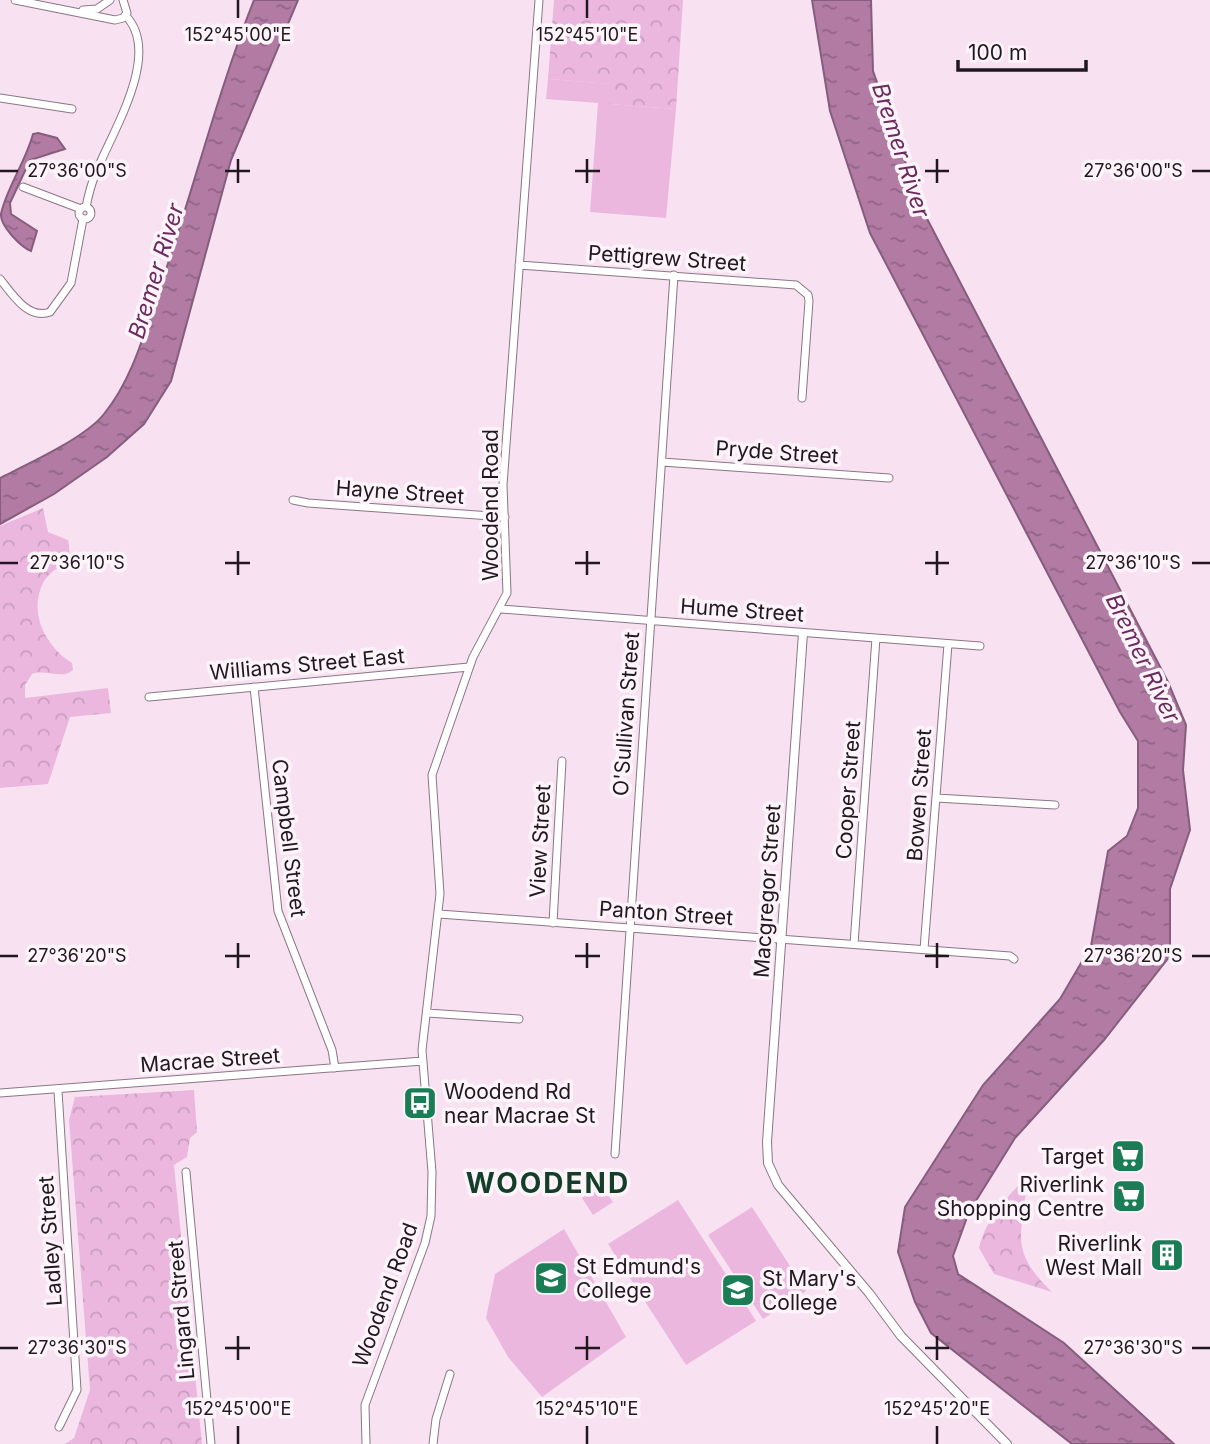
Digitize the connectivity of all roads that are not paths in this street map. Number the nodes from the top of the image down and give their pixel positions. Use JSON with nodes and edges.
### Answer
{"nodes":[{"id":1,"x":15,"y":0,"type":"edge"},
{"id":2,"x":123,"y":0,"type":"edge"},
{"id":3,"x":539,"y":0,"type":"edge"},
{"id":4,"x":109,"y":1,"type":"edge"},
{"id":5,"x":76,"y":10,"type":"junction"},
{"id":6,"x":126,"y":16,"type":"junction"},
{"id":7,"x":115,"y":20,"type":"junction"},
{"id":8,"x":0,"y":98,"type":"edge"},
{"id":9,"x":72,"y":109,"type":"dead end"},
{"id":10,"x":23,"y":187,"type":"dead end"},
{"id":11,"x":83,"y":208,"type":"junction"},
{"id":12,"x":519,"y":265,"type":"junction"},
{"id":13,"x":674,"y":275,"type":"junction"},
{"id":14,"x":0,"y":279,"type":"edge"},
{"id":15,"x":802,"y":398,"type":"dead end"},
{"id":16,"x":662,"y":462,"type":"junction"},
{"id":17,"x":889,"y":478,"type":"dead end"},
{"id":18,"x":293,"y":500,"type":"dead end"},
{"id":19,"x":505,"y":517,"type":"junction"},
{"id":20,"x":501,"y":609,"type":"junction"},
{"id":21,"x":650,"y":621,"type":"junction"},
{"id":22,"x":803,"y":633,"type":"junction"},
{"id":23,"x":876,"y":638,"type":"junction"},
{"id":24,"x":948,"y":644,"type":"junction"},
{"id":25,"x":980,"y":646,"type":"dead end"},
{"id":26,"x":469,"y":667,"type":"junction"},
{"id":27,"x":254,"y":687,"type":"junction"},
{"id":28,"x":149,"y":697,"type":"dead end"},
{"id":29,"x":562,"y":761,"type":"dead end"},
{"id":30,"x":936,"y":798,"type":"junction"},
{"id":31,"x":1055,"y":805,"type":"dead end"},
{"id":32,"x":439,"y":914,"type":"junction"},
{"id":33,"x":553,"y":923,"type":"junction"},
{"id":34,"x":630,"y":928,"type":"junction"},
{"id":35,"x":782,"y":939,"type":"junction"},
{"id":36,"x":854,"y":944,"type":"junction"},
{"id":37,"x":924,"y":948,"type":"junction"},
{"id":38,"x":1014,"y":959,"type":"dead end"},
{"id":39,"x":427,"y":1013,"type":"junction"},
{"id":40,"x":519,"y":1019,"type":"dead end"},
{"id":41,"x":423,"y":1061,"type":"junction"},
{"id":42,"x":335,"y":1068,"type":"junction"},
{"id":43,"x":58,"y":1091,"type":"junction"},
{"id":44,"x":0,"y":1093,"type":"edge"},
{"id":45,"x":615,"y":1154,"type":"dead end"},
{"id":46,"x":186,"y":1172,"type":"dead end"},
{"id":47,"x":450,"y":1374,"type":"dead end"},
{"id":48,"x":59,"y":1427,"type":"dead end"},
{"id":49,"x":211,"y":1444,"type":"edge"},
{"id":50,"x":366,"y":1444,"type":"edge"},
{"id":51,"x":433,"y":1444,"type":"edge"},
{"id":52,"x":1007,"y":1444,"type":"edge"}],
"edges":[{"from":1,"to":5,"type":"street"},
{"from":2,"to":6,"type":"street"},
{"from":3,"to":12,"type":"street","name":"Woodend Road"},
{"from":4,"to":5,"type":"street"},
{"from":4,"to":7,"type":"street"},
{"from":5,"to":7,"type":"street"},
{"from":6,"to":7,"type":"street"},
{"from":6,"to":11,"type":"street"},
{"from":8,"to":9,"type":"street"},
{"from":10,"to":11,"type":"street"},
{"from":11,"to":14,"type":"street"},
{"from":12,"to":13,"type":"street","name":"Pettigrew Street"},
{"from":12,"to":19,"type":"street","name":"Woodend Road"},
{"from":13,"to":15,"type":"street","name":"Pettigrew Street"},
{"from":13,"to":16,"type":"street","name":"O'Sullivan Street"},
{"from":16,"to":17,"type":"street","name":"Pryde Street"},
{"from":16,"to":21,"type":"street","name":"O'Sullivan Street"},
{"from":18,"to":19,"type":"street","name":"Hayne Street"},
{"from":19,"to":20,"type":"street","name":"Woodend Road"},
{"from":20,"to":21,"type":"street","name":"Hume Street"},
{"from":20,"to":26,"type":"street","name":"Woodend Road"},
{"from":21,"to":22,"type":"street","name":"Hume Street"},
{"from":21,"to":34,"type":"street","name":"O'Sullivan Street"},
{"from":22,"to":23,"type":"street","name":"Hume Street"},
{"from":22,"to":35,"type":"street","name":"Macgregor Street"},
{"from":23,"to":24,"type":"street","name":"Hume Street"},
{"from":23,"to":36,"type":"street","name":"Cooper Street"},
{"from":24,"to":25,"type":"street","name":"Hume Street"},
{"from":24,"to":30,"type":"street","name":"Bowen Street"},
{"from":26,"to":27,"type":"street","name":"Williams Street East"},
{"from":26,"to":32,"type":"street","name":"Woodend Road"},
{"from":27,"to":28,"type":"street","name":"Williams Street East"},
{"from":27,"to":42,"type":"street","name":"Campbell Street"},
{"from":29,"to":33,"type":"street","name":"View Street"},
{"from":30,"to":31,"type":"street"},
{"from":30,"to":37,"type":"street","name":"Bowen Street"},
{"from":32,"to":33,"type":"street","name":"Panton Street"},
{"from":32,"to":39,"type":"street","name":"Woodend Road"},
{"from":33,"to":34,"type":"street","name":"Panton Street"},
{"from":34,"to":35,"type":"street","name":"Panton Street"},
{"from":34,"to":45,"type":"street","name":"O'Sullivan Street"},
{"from":35,"to":36,"type":"street","name":"Panton Street"},
{"from":35,"to":52,"type":"street","name":"Macgregor Street"},
{"from":36,"to":37,"type":"street","name":"Panton Street"},
{"from":37,"to":38,"type":"street","name":"Panton Street"},
{"from":39,"to":40,"type":"street"},
{"from":39,"to":41,"type":"street","name":"Woodend Road"},
{"from":41,"to":42,"type":"street","name":"Macrae Street"},
{"from":41,"to":50,"type":"street","name":"Woodend Road"},
{"from":42,"to":43,"type":"street","name":"Macrae Street"},
{"from":43,"to":44,"type":"street","name":"Macrae Street"},
{"from":43,"to":48,"type":"street","name":"Ladley Street"},
{"from":46,"to":49,"type":"street","name":"Lingard Street"},
{"from":47,"to":51,"type":"street"}]}
